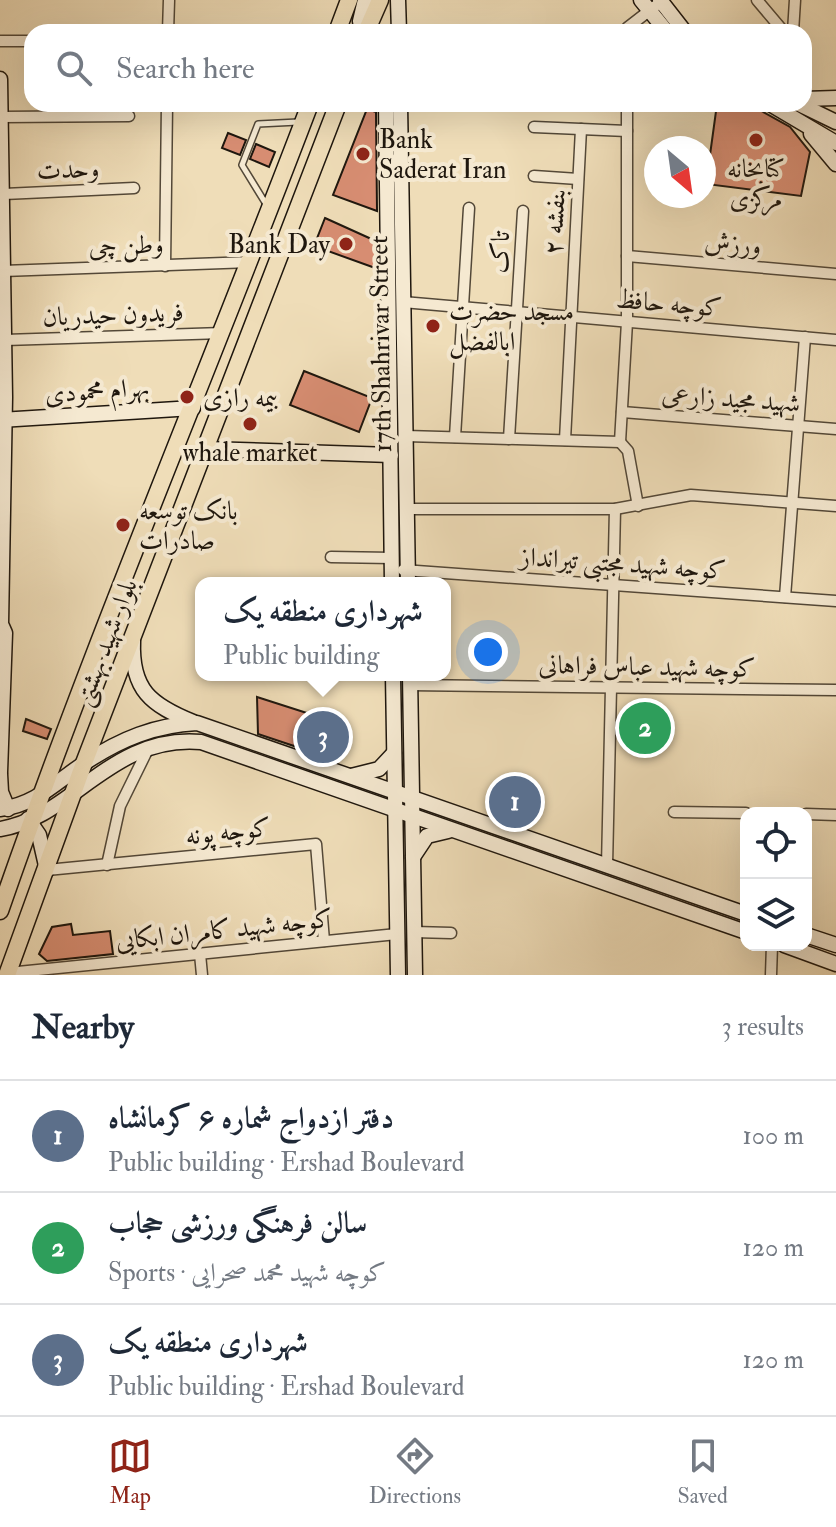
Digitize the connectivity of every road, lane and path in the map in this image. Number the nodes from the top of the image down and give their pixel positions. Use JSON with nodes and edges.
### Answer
{"nodes":[{"id":1,"x":169,"y":0,"type":"edge"},
{"id":2,"x":349,"y":0,"type":"edge"},
{"id":3,"x":365,"y":0,"type":"edge"},
{"id":4,"x":380,"y":0,"type":"edge"},
{"id":5,"x":398,"y":0,"type":"edge"},
{"id":6,"x":757,"y":0,"type":"edge"},
{"id":7,"x":795,"y":0,"type":"edge"},
{"id":8,"x":655,"y":3,"type":"edge"},
{"id":9,"x":168,"y":24,"type":"edge"},
{"id":10,"x":340,"y":24,"type":"edge"},
{"id":11,"x":361,"y":24,"type":"edge"},
{"id":12,"x":368,"y":24,"type":"edge"},
{"id":13,"x":399,"y":24,"type":"edge"},
{"id":14,"x":631,"y":24,"type":"edge"},
{"id":15,"x":664,"y":24,"type":"edge"},
{"id":16,"x":677,"y":24,"type":"edge"},
{"id":17,"x":777,"y":24,"type":"edge"},
{"id":18,"x":794,"y":24,"type":"edge"},
{"id":19,"x":0,"y":41,"type":"edge"},
{"id":20,"x":24,"y":41,"type":"edge"},
{"id":21,"x":0,"y":79,"type":"edge"},
{"id":22,"x":836,"y":98,"type":"edge"},
{"id":23,"x":812,"y":99,"type":"edge"},
{"id":24,"x":812,"y":110,"type":"edge"},
{"id":25,"x":1,"y":111,"type":"edge"},
{"id":26,"x":24,"y":112,"type":"edge"},
{"id":27,"x":27,"y":112,"type":"edge"},
{"id":28,"x":167,"y":112,"type":"edge"},
{"id":29,"x":307,"y":112,"type":"edge"},
{"id":30,"x":339,"y":112,"type":"edge"},
{"id":31,"x":389,"y":112,"type":"edge"},
{"id":32,"x":389,"y":112,"type":"edge"},
{"id":33,"x":627,"y":112,"type":"edge"},
{"id":34,"x":786,"y":113,"type":"joint"},
{"id":35,"x":129,"y":116,"type":"dead end"},
{"id":36,"x":303,"y":121,"type":"junction"},
{"id":37,"x":836,"y":122,"type":"edge"},
{"id":38,"x":534,"y":127,"type":"dead end"},
{"id":39,"x":581,"y":129,"type":"junction"},
{"id":40,"x":627,"y":131,"type":"junction"},
{"id":41,"x":836,"y":143,"type":"edge"},
{"id":42,"x":836,"y":164,"type":"edge"},
{"id":43,"x":534,"y":176,"type":"dead end"},
{"id":44,"x":578,"y":179,"type":"junction"},
{"id":45,"x":134,"y":188,"type":"dead end"},
{"id":46,"x":3,"y":203,"type":"edge"},
{"id":47,"x":469,"y":208,"type":"dead end"},
{"id":48,"x":270,"y":210,"type":"junction"},
{"id":49,"x":523,"y":211,"type":"dead end"},
{"id":50,"x":627,"y":256,"type":"junction"},
{"id":51,"x":251,"y":262,"type":"junction"},
{"id":52,"x":165,"y":266,"type":"junction"},
{"id":53,"x":3,"y":271,"type":"junction"},
{"id":54,"x":836,"y":274,"type":"edge"},
{"id":55,"x":403,"y":302,"type":"junction"},
{"id":56,"x":463,"y":308,"type":"junction"},
{"id":57,"x":517,"y":312,"type":"junction"},
{"id":58,"x":571,"y":317,"type":"junction"},
{"id":59,"x":627,"y":322,"type":"junction"},
{"id":60,"x":223,"y":333,"type":"junction"},
{"id":61,"x":805,"y":337,"type":"junction"},
{"id":62,"x":5,"y":340,"type":"junction"},
{"id":63,"x":836,"y":340,"type":"edge"},
{"id":64,"x":193,"y":408,"type":"junction"},
{"id":65,"x":622,"y":412,"type":"junction"},
{"id":66,"x":2,"y":420,"type":"edge"},
{"id":67,"x":798,"y":426,"type":"junction"},
{"id":68,"x":836,"y":429,"type":"edge"},
{"id":69,"x":406,"y":436,"type":"junction"},
{"id":70,"x":455,"y":437,"type":"junction"},
{"id":71,"x":509,"y":439,"type":"junction"},
{"id":72,"x":565,"y":440,"type":"junction"},
{"id":73,"x":620,"y":442,"type":"junction"},
{"id":74,"x":206,"y":449,"type":"junction"},
{"id":75,"x":391,"y":455,"type":"junction"},
{"id":76,"x":792,"y":503,"type":"junction"},
{"id":77,"x":638,"y":506,"type":"junction"},
{"id":78,"x":836,"y":506,"type":"edge"},
{"id":79,"x":407,"y":509,"type":"junction"},
{"id":80,"x":615,"y":509,"type":"junction"},
{"id":81,"x":1,"y":516,"type":"edge"},
{"id":82,"x":331,"y":557,"type":"dead end"},
{"id":83,"x":392,"y":570,"type":"edge"},
{"id":84,"x":408,"y":576,"type":"edge"},
{"id":85,"x":431,"y":577,"type":"edge"},
{"id":86,"x":451,"y":578,"type":"edge"},
{"id":87,"x":613,"y":585,"type":"junction"},
{"id":88,"x":785,"y":597,"type":"junction"},
{"id":89,"x":836,"y":601,"type":"edge"},
{"id":90,"x":0,"y":625,"type":"edge"},
{"id":91,"x":133,"y":638,"type":"junction"},
{"id":92,"x":393,"y":681,"type":"edge"},
{"id":93,"x":410,"y":681,"type":"edge"},
{"id":94,"x":435,"y":681,"type":"edge"},
{"id":95,"x":85,"y":684,"type":"junction"},
{"id":96,"x":611,"y":688,"type":"junction"},
{"id":97,"x":836,"y":690,"type":"edge"},
{"id":98,"x":111,"y":695,"type":"junction"},
{"id":99,"x":197,"y":723,"type":"junction"},
{"id":100,"x":151,"y":747,"type":"junction"},
{"id":101,"x":282,"y":753,"type":"junction"},
{"id":102,"x":394,"y":753,"type":"junction"},
{"id":103,"x":84,"y":763,"type":"junction"},
{"id":104,"x":276,"y":769,"type":"junction"},
{"id":105,"x":0,"y":773,"type":"edge"},
{"id":106,"x":350,"y":776,"type":"junction"},
{"id":107,"x":75,"y":788,"type":"junction"},
{"id":108,"x":394,"y":792,"type":"junction"},
{"id":109,"x":40,"y":797,"type":"junction"},
{"id":110,"x":411,"y":798,"type":"junction"},
{"id":111,"x":4,"y":809,"type":"edge"},
{"id":112,"x":395,"y":810,"type":"junction"},
{"id":113,"x":674,"y":812,"type":"dead end"},
{"id":114,"x":740,"y":813,"type":"edge"},
{"id":115,"x":812,"y":814,"type":"edge"},
{"id":116,"x":836,"y":815,"type":"edge"},
{"id":117,"x":413,"y":817,"type":"junction"},
{"id":118,"x":31,"y":820,"type":"junction"},
{"id":119,"x":0,"y":829,"type":"edge"},
{"id":120,"x":451,"y":830,"type":"junction"},
{"id":121,"x":413,"y":857,"type":"junction"},
{"id":122,"x":107,"y":865,"type":"junction"},
{"id":123,"x":607,"y":866,"type":"junction"},
{"id":124,"x":47,"y":870,"type":"junction"},
{"id":125,"x":0,"y":911,"type":"edge"},
{"id":126,"x":740,"y":912,"type":"edge"},
{"id":127,"x":740,"y":930,"type":"edge"},
{"id":128,"x":414,"y":932,"type":"junction"},
{"id":129,"x":451,"y":933,"type":"dead end"},
{"id":130,"x":397,"y":934,"type":"junction"},
{"id":131,"x":812,"y":937,"type":"edge"},
{"id":132,"x":324,"y":941,"type":"junction"},
{"id":133,"x":836,"y":945,"type":"edge"},
{"id":134,"x":772,"y":951,"type":"edge"},
{"id":135,"x":800,"y":951,"type":"edge"},
{"id":136,"x":200,"y":954,"type":"junction"},
{"id":137,"x":836,"y":964,"type":"edge"},
{"id":138,"x":7,"y":974,"type":"edge"},
{"id":139,"x":202,"y":975,"type":"edge"},
{"id":140,"x":398,"y":975,"type":"edge"},
{"id":141,"x":415,"y":975,"type":"edge"},
{"id":142,"x":771,"y":975,"type":"edge"}],
"edges":[{"from":1,"to":9,"type":"street"},
{"from":2,"to":10,"type":"main road"},
{"from":3,"to":11,"type":"main road"},
{"from":4,"to":12,"type":"main road"},
{"from":5,"to":13,"type":"main road"},
{"from":6,"to":17,"type":"street"},
{"from":7,"to":18,"type":"street"},
{"from":8,"to":14,"type":"street"},
{"from":8,"to":15,"type":"main road"},
{"from":8,"to":16,"type":"main road"},
{"from":19,"to":20,"type":"street"},
{"from":21,"to":25,"type":"main road"},
{"from":22,"to":23,"type":"main road"},
{"from":24,"to":37,"type":"main road"},
{"from":25,"to":26,"type":"street"},
{"from":25,"to":46,"type":"main road"},
{"from":27,"to":35,"type":"street"},
{"from":28,"to":52,"type":"street"},
{"from":29,"to":36,"type":"main road","name":"بلوار شهید بهشتی"},
{"from":30,"to":74,"type":"main road","name":"بلوار شهید بهشتی"},
{"from":31,"to":55,"type":"main road","name":"17th Shahrivar Street"},
{"from":32,"to":75,"type":"main road","name":"17th Shahrivar Street"},
{"from":33,"to":40,"type":"street"},
{"from":34,"to":41,"type":"main road"},
{"from":34,"to":42,"type":"main road"},
{"from":36,"to":48,"type":"main road","name":"بلوار شهید بهشتی"},
{"from":36,"to":48,"type":"lane"},
{"from":38,"to":39,"type":"street"},
{"from":39,"to":40,"type":"street"},
{"from":39,"to":44,"type":"street","name":"بنفشه ۲"},
{"from":40,"to":50,"type":"street"},
{"from":43,"to":44,"type":"street"},
{"from":44,"to":58,"type":"street","name":"بنفشه ۲"},
{"from":45,"to":46,"type":"street","name":"وحدت"},
{"from":46,"to":53,"type":"main road"},
{"from":47,"to":56,"type":"street"},
{"from":48,"to":51,"type":"main road","name":"بلوار شهید بهشتی"},
{"from":49,"to":57,"type":"street","name":"تاک"},
{"from":50,"to":54,"type":"street","name":"ورزش"},
{"from":50,"to":59,"type":"street"},
{"from":51,"to":52,"type":"street","name":"وطن چی"},
{"from":51,"to":60,"type":"main road","name":"بلوار شهید بهشتی"},
{"from":52,"to":53,"type":"street","name":"وطن چی"},
{"from":53,"to":62,"type":"main road"},
{"from":55,"to":56,"type":"street","name":"کوچه حافظ"},
{"from":55,"to":69,"type":"main road","name":"17th Shahrivar Street"},
{"from":56,"to":57,"type":"street","name":"کوچه حافظ"},
{"from":56,"to":70,"type":"street"},
{"from":57,"to":58,"type":"street","name":"کوچه حافظ"},
{"from":57,"to":71,"type":"street","name":"تاک"},
{"from":58,"to":59,"type":"street","name":"کوچه حافظ"},
{"from":58,"to":72,"type":"street","name":"بنفشه ۲"},
{"from":59,"to":61,"type":"street","name":"کوچه حافظ"},
{"from":59,"to":65,"type":"street"},
{"from":60,"to":62,"type":"street","name":"فریدون حیدریان"},
{"from":60,"to":64,"type":"main road","name":"بلوار شهید بهشتی"},
{"from":61,"to":63,"type":"street","name":"کوچه حافظ"},
{"from":61,"to":67,"type":"street"},
{"from":62,"to":66,"type":"main road"},
{"from":64,"to":66,"type":"main road","name":"بهرام محمودی"},
{"from":64,"to":95,"type":"main road","name":"بلوار شهید بهشتی"},
{"from":65,"to":67,"type":"street","name":"شهید مجید زارعی"},
{"from":65,"to":73,"type":"street"},
{"from":66,"to":81,"type":"main road"},
{"from":67,"to":68,"type":"street","name":"شهید مجید زارعی"},
{"from":67,"to":76,"type":"street"},
{"from":69,"to":70,"type":"street"},
{"from":69,"to":79,"type":"main road","name":"17th Shahrivar Street"},
{"from":70,"to":71,"type":"street"},
{"from":71,"to":72,"type":"street"},
{"from":72,"to":73,"type":"street"},
{"from":73,"to":77,"type":"street"},
{"from":74,"to":75,"type":"main road"},
{"from":74,"to":91,"type":"main road","name":"بلوار شهید بهشتی"},
{"from":75,"to":83,"type":"main road","name":"17th Shahrivar Street"},
{"from":76,"to":77,"type":"street"},
{"from":76,"to":78,"type":"street"},
{"from":76,"to":88,"type":"street"},
{"from":77,"to":80,"type":"street"},
{"from":79,"to":80,"type":"street"},
{"from":79,"to":84,"type":"main road","name":"17th Shahrivar Street"},
{"from":80,"to":87,"type":"street"},
{"from":81,"to":90,"type":"main road"},
{"from":82,"to":83,"type":"street","name":"کوچه شهید مجتبی تیرانداز"},
{"from":83,"to":84,"type":"street","name":"کوچه شهید مجتبی تیرانداز"},
{"from":84,"to":85,"type":"street","name":"کوچه شهید مجتبی تیرانداز"},
{"from":86,"to":87,"type":"street","name":"کوچه شهید مجتبی تیرانداز"},
{"from":87,"to":88,"type":"street","name":"کوچه شهید مجتبی تیرانداز"},
{"from":87,"to":96,"type":"street"},
{"from":88,"to":89,"type":"street","name":"کوچه شهید مجتبی تیرانداز"},
{"from":90,"to":105,"type":"main road"},
{"from":91,"to":98,"type":"main road","name":"بلوار شهید بهشتی"},
{"from":91,"to":99,"type":"main road"},
{"from":92,"to":102,"type":"main road"},
{"from":93,"to":110,"type":"main road"},
{"from":94,"to":96,"type":"street","name":"کوچه شهید عباس فراهانی"},
{"from":95,"to":98,"type":"main road"},
{"from":95,"to":109,"type":"main road","name":"بلوار شهید بهشتی"},
{"from":96,"to":97,"type":"street","name":"کوچه شهید عباس فراهانی"},
{"from":96,"to":123,"type":"street"},
{"from":98,"to":103,"type":"main road","name":"بلوار شهید بهشتی"},
{"from":99,"to":101,"type":"main road"},
{"from":99,"to":103,"type":"main road"},
{"from":100,"to":104,"type":"main road"},
{"from":100,"to":107,"type":"main road"},
{"from":100,"to":122,"type":"street"},
{"from":101,"to":104,"type":"main road"},
{"from":101,"to":106,"type":"main road"},
{"from":102,"to":106,"type":"main road"},
{"from":102,"to":108,"type":"main road"},
{"from":103,"to":107,"type":"main road","name":"بلوار شهید بهشتی"},
{"from":103,"to":109,"type":"main road"},
{"from":104,"to":112,"type":"main road"},
{"from":105,"to":111,"type":"main road"},
{"from":106,"to":108,"type":"main road"},
{"from":107,"to":118,"type":"main road"},
{"from":107,"to":124,"type":"main road","name":"بلوار شهید بهشتی"},
{"from":108,"to":110,"type":"main road"},
{"from":108,"to":112,"type":"main road"},
{"from":109,"to":111,"type":"main road"},
{"from":109,"to":118,"type":"main road","name":"بلوار شهید بهشتی"},
{"from":110,"to":117,"type":"main road"},
{"from":110,"to":123,"type":"main road"},
{"from":111,"to":118,"type":"main road"},
{"from":112,"to":117,"type":"main road"},
{"from":112,"to":130,"type":"main road"},
{"from":113,"to":114,"type":"street"},
{"from":115,"to":116,"type":"street"},
{"from":117,"to":120,"type":"main road"},
{"from":117,"to":121,"type":"main road"},
{"from":118,"to":119,"type":"main road"},
{"from":118,"to":124,"type":"main road"},
{"from":118,"to":125,"type":"main road","name":"بلوار شهید بهشتی"},
{"from":120,"to":121,"type":"main road"},
{"from":120,"to":127,"type":"main road"},
{"from":121,"to":128,"type":"main road"},
{"from":122,"to":124,"type":"street","name":"کوچه پونه"},
{"from":122,"to":132,"type":"street","name":"کوچه پونه"},
{"from":123,"to":126,"type":"main road"},
{"from":124,"to":138,"type":"main road","name":"بلوار شهید بهشتی"},
{"from":128,"to":129,"type":"street"},
{"from":128,"to":141,"type":"main road"},
{"from":130,"to":132,"type":"street","name":"کوچه شهید کامران ابکایی"},
{"from":130,"to":140,"type":"main road"},
{"from":131,"to":133,"type":"main road"},
{"from":132,"to":136,"type":"street","name":"کوچه شهید کامران ابکایی"},
{"from":134,"to":142,"type":"street"},
{"from":135,"to":137,"type":"main road"},
{"from":136,"to":138,"type":"street","name":"کوچه شهید کامران ابکایی"},
{"from":136,"to":139,"type":"street"}]}
